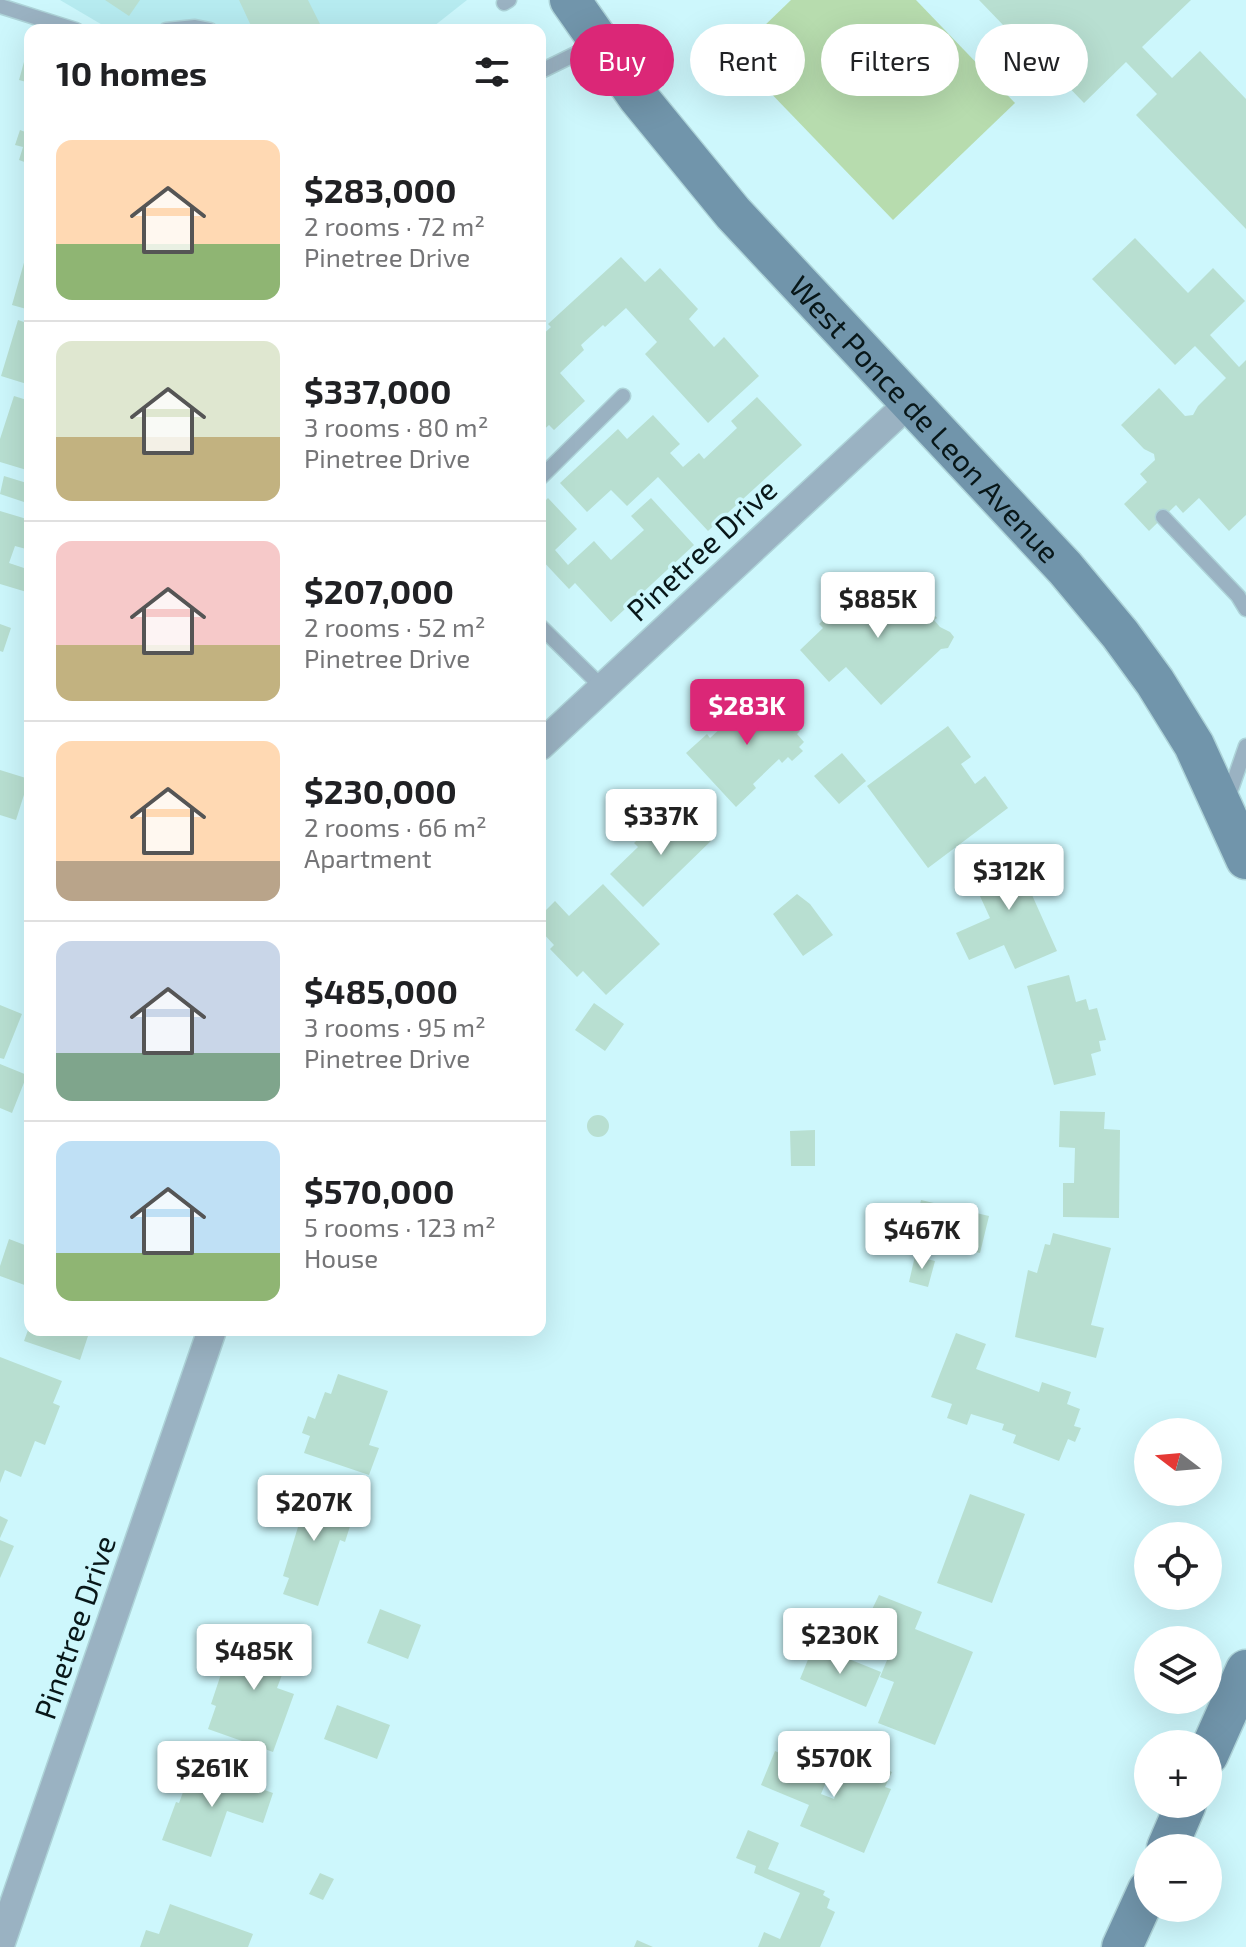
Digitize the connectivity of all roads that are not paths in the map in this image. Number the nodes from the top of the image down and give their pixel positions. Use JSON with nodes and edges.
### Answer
{"nodes":[{"id":1,"x":570,"y":0,"type":"edge"},
{"id":2,"x":0,"y":6,"type":"edge"},
{"id":3,"x":57,"y":24,"type":"edge"},
{"id":4,"x":586,"y":24,"type":"edge"},
{"id":5,"x":570,"y":57,"type":"edge"},
{"id":6,"x":546,"y":69,"type":"edge"},
{"id":7,"x":637,"y":96,"type":"edge"},
{"id":8,"x":623,"y":396,"type":"dead end"},
{"id":9,"x":909,"y":403,"type":"junction"},
{"id":10,"x":546,"y":472,"type":"edge"},
{"id":11,"x":1163,"y":517,"type":"dead end"},
{"id":12,"x":1246,"y":609,"type":"edge"},
{"id":13,"x":546,"y":632,"type":"edge"},
{"id":14,"x":602,"y":687,"type":"junction"},
{"id":15,"x":546,"y":740,"type":"edge"},
{"id":16,"x":1246,"y":746,"type":"edge"},
{"id":17,"x":1225,"y":810,"type":"junction"},
{"id":18,"x":1246,"y":859,"type":"edge"},
{"id":19,"x":210,"y":1336,"type":"edge"},
{"id":20,"x":1246,"y":1670,"type":"edge"},
{"id":21,"x":1219,"y":1730,"type":"edge"},
{"id":22,"x":1139,"y":1922,"type":"edge"},
{"id":23,"x":1133,"y":1943,"type":"edge"},
{"id":24,"x":0,"y":1945,"type":"edge"}],
"edges":[{"from":1,"to":4,"type":"main road","name":"West Ponce de Leon Avenue"},
{"from":2,"to":3,"type":"lane"},
{"from":5,"to":6,"type":"lane"},
{"from":7,"to":9,"type":"main road","name":"West Ponce de Leon Avenue"},
{"from":8,"to":10,"type":"lane"},
{"from":9,"to":14,"type":"street","name":"Pinetree Drive"},
{"from":9,"to":17,"type":"main road","name":"West Ponce de Leon Avenue"},
{"from":11,"to":12,"type":"lane"},
{"from":13,"to":14,"type":"lane"},
{"from":14,"to":15,"type":"street","name":"Pinetree Drive"},
{"from":16,"to":17,"type":"lane"},
{"from":17,"to":18,"type":"main road","name":"West Ponce de Leon Avenue"},
{"from":19,"to":24,"type":"street","name":"Pinetree Drive"},
{"from":20,"to":21,"type":"main road"},
{"from":22,"to":23,"type":"main road"}]}
